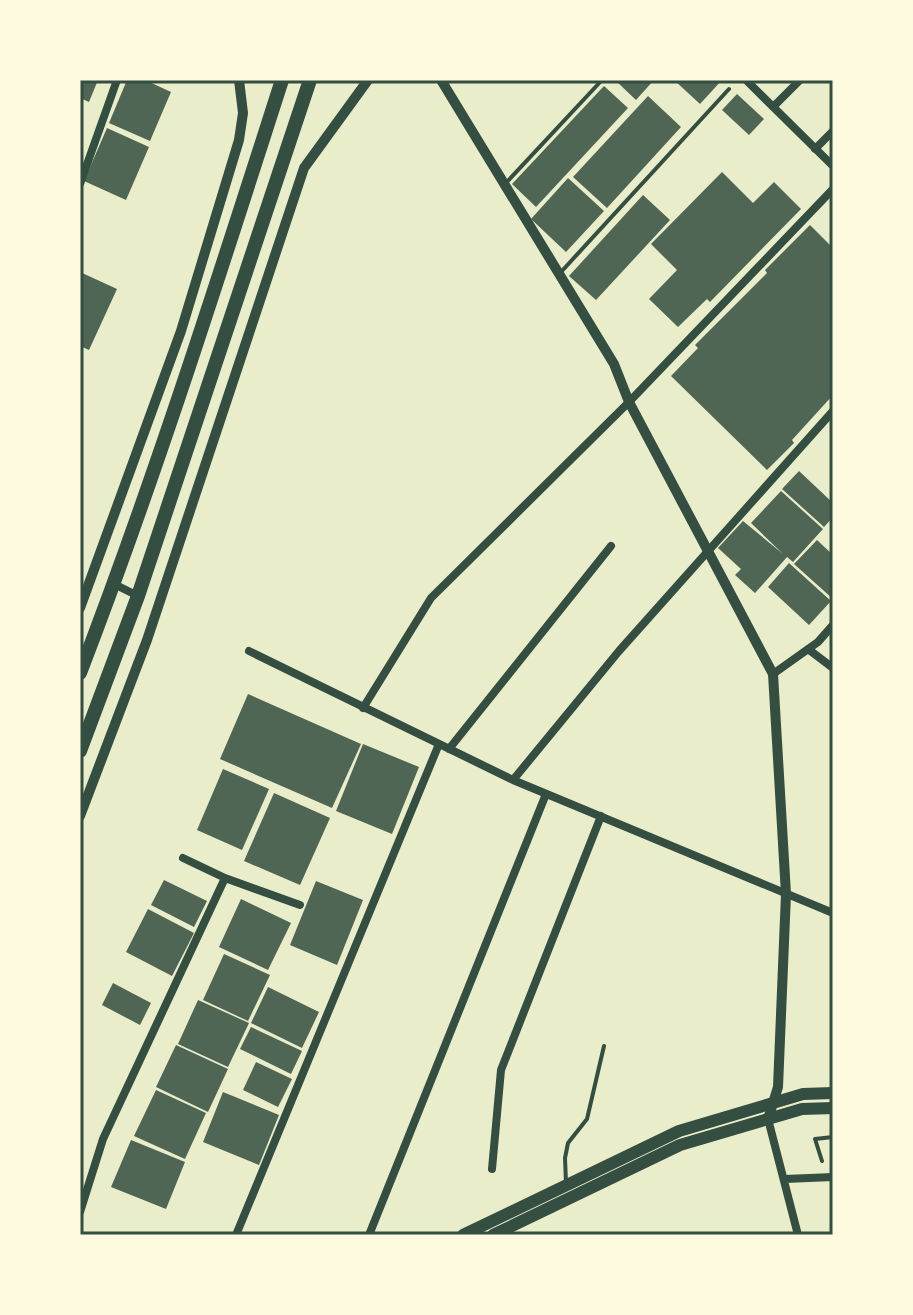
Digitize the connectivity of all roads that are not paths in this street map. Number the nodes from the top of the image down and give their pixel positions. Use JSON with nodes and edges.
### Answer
{"nodes":[{"id":1,"x":117,"y":80,"type":"edge"},
{"id":2,"x":239,"y":80,"type":"edge"},
{"id":3,"x":282,"y":80,"type":"edge"},
{"id":4,"x":310,"y":80,"type":"edge"},
{"id":5,"x":368,"y":80,"type":"edge"},
{"id":6,"x":441,"y":80,"type":"edge"},
{"id":7,"x":602,"y":80,"type":"edge"},
{"id":8,"x":746,"y":80,"type":"edge"},
{"id":9,"x":800,"y":80,"type":"edge"},
{"id":10,"x":729,"y":89,"type":"dead end"},
{"id":11,"x":773,"y":107,"type":"junction"},
{"id":12,"x":833,"y":131,"type":"edge"},
{"id":13,"x":815,"y":149,"type":"junction"},
{"id":14,"x":833,"y":166,"type":"edge"},
{"id":15,"x":80,"y":184,"type":"edge"},
{"id":16,"x":504,"y":185,"type":"junction"},
{"id":17,"x":833,"y":189,"type":"edge"},
{"id":18,"x":559,"y":274,"type":"junction"},
{"id":19,"x":629,"y":402,"type":"junction"},
{"id":20,"x":833,"y":411,"type":"edge"},
{"id":21,"x":611,"y":546,"type":"dead end"},
{"id":22,"x":709,"y":548,"type":"junction"},
{"id":23,"x":114,"y":584,"type":"junction"},
{"id":24,"x":138,"y":596,"type":"junction"},
{"id":25,"x":80,"y":608,"type":"edge"},
{"id":26,"x":833,"y":625,"type":"edge"},
{"id":27,"x":808,"y":649,"type":"junction"},
{"id":28,"x":249,"y":651,"type":"dead end"},
{"id":29,"x":833,"y":668,"type":"edge"},
{"id":30,"x":80,"y":673,"type":"edge"},
{"id":31,"x":773,"y":674,"type":"junction"},
{"id":32,"x":363,"y":708,"type":"junction"},
{"id":33,"x":439,"y":744,"type":"junction"},
{"id":34,"x":449,"y":749,"type":"junction"},
{"id":35,"x":80,"y":751,"type":"edge"},
{"id":36,"x":513,"y":780,"type":"junction"},
{"id":37,"x":546,"y":794,"type":"junction"},
{"id":38,"x":80,"y":816,"type":"edge"},
{"id":39,"x":601,"y":816,"type":"junction"},
{"id":40,"x":183,"y":858,"type":"dead end"},
{"id":41,"x":225,"y":878,"type":"junction"},
{"id":42,"x":786,"y":894,"type":"junction"},
{"id":43,"x":300,"y":905,"type":"dead end"},
{"id":44,"x":833,"y":913,"type":"edge"},
{"id":45,"x":604,"y":1046,"type":"dead end"},
{"id":46,"x":833,"y":1093,"type":"edge"},
{"id":47,"x":772,"y":1104,"type":"junction"},
{"id":48,"x":833,"y":1108,"type":"edge"},
{"id":49,"x":768,"y":1119,"type":"junction"},
{"id":50,"x":833,"y":1137,"type":"edge"},
{"id":51,"x":822,"y":1161,"type":"dead end"},
{"id":52,"x":492,"y":1169,"type":"dead end"},
{"id":53,"x":833,"y":1177,"type":"edge"},
{"id":54,"x":785,"y":1179,"type":"junction"},
{"id":55,"x":566,"y":1186,"type":"junction"},
{"id":56,"x":80,"y":1212,"type":"edge"},
{"id":57,"x":236,"y":1235,"type":"edge"},
{"id":58,"x":369,"y":1235,"type":"edge"},
{"id":59,"x":463,"y":1235,"type":"edge"},
{"id":60,"x":493,"y":1235,"type":"edge"},
{"id":61,"x":798,"y":1235,"type":"edge"}],
"edges":[{"from":1,"to":15,"type":"street"},
{"from":2,"to":25,"type":"street"},
{"from":3,"to":23,"type":"highway"},
{"from":4,"to":24,"type":"highway"},
{"from":5,"to":38,"type":"street"},
{"from":6,"to":16,"type":"street"},
{"from":7,"to":16,"type":"lane"},
{"from":8,"to":11,"type":"street"},
{"from":9,"to":11,"type":"street"},
{"from":10,"to":18,"type":"lane"},
{"from":11,"to":13,"type":"street"},
{"from":12,"to":13,"type":"street"},
{"from":13,"to":14,"type":"street"},
{"from":16,"to":18,"type":"street"},
{"from":17,"to":19,"type":"street"},
{"from":18,"to":19,"type":"street"},
{"from":19,"to":22,"type":"street"},
{"from":19,"to":32,"type":"street"},
{"from":20,"to":22,"type":"street"},
{"from":21,"to":34,"type":"street"},
{"from":22,"to":31,"type":"street"},
{"from":22,"to":36,"type":"street"},
{"from":23,"to":24,"type":"street"},
{"from":23,"to":30,"type":"highway"},
{"from":24,"to":35,"type":"highway"},
{"from":26,"to":27,"type":"street"},
{"from":27,"to":29,"type":"street"},
{"from":27,"to":31,"type":"street"},
{"from":28,"to":32,"type":"street"},
{"from":31,"to":42,"type":"street"},
{"from":32,"to":33,"type":"street"},
{"from":33,"to":34,"type":"street"},
{"from":33,"to":57,"type":"street"},
{"from":34,"to":36,"type":"street"},
{"from":36,"to":37,"type":"street"},
{"from":37,"to":39,"type":"street"},
{"from":37,"to":58,"type":"street"},
{"from":39,"to":42,"type":"street"},
{"from":39,"to":52,"type":"street"},
{"from":40,"to":41,"type":"street"},
{"from":41,"to":43,"type":"street"},
{"from":41,"to":56,"type":"street"},
{"from":42,"to":44,"type":"street"},
{"from":42,"to":47,"type":"street"},
{"from":45,"to":55,"type":"lane"},
{"from":46,"to":47,"type":"main road"},
{"from":47,"to":49,"type":"street"},
{"from":47,"to":55,"type":"main road"},
{"from":48,"to":49,"type":"main road"},
{"from":49,"to":54,"type":"street"},
{"from":49,"to":60,"type":"main road"},
{"from":50,"to":51,"type":"lane"},
{"from":53,"to":54,"type":"street"},
{"from":54,"to":61,"type":"street"},
{"from":55,"to":59,"type":"main road"}]}
